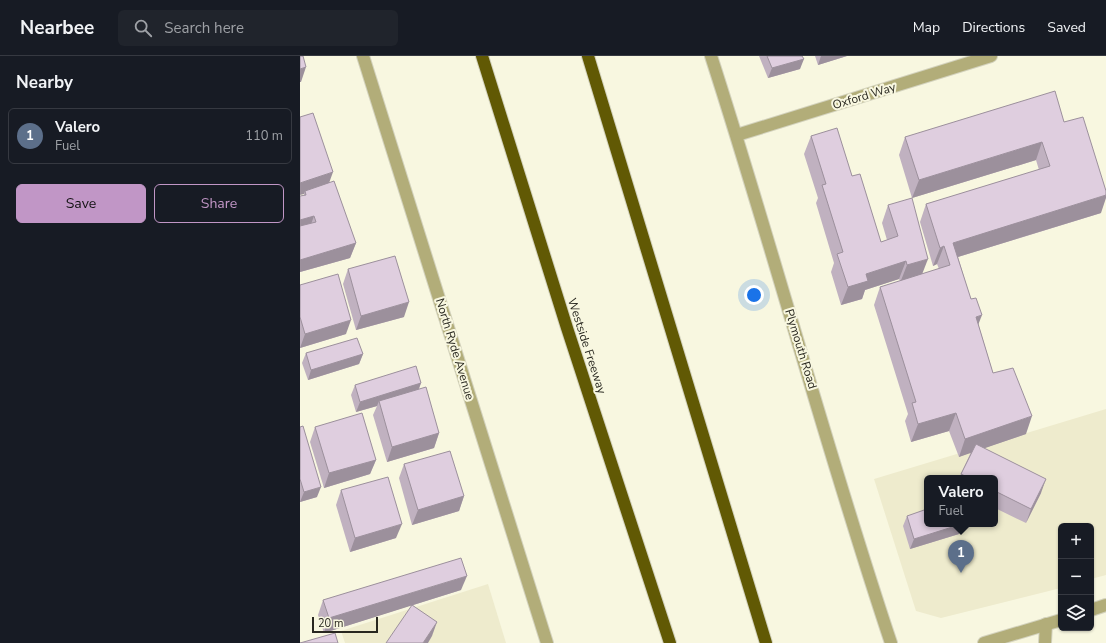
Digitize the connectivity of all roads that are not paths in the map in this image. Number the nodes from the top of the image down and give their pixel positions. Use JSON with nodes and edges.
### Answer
{"nodes":[{"id":1,"x":363,"y":56,"type":"edge"},
{"id":2,"x":482,"y":56,"type":"edge"},
{"id":3,"x":588,"y":56,"type":"edge"},
{"id":4,"x":711,"y":56,"type":"edge"},
{"id":5,"x":991,"y":56,"type":"edge"},
{"id":6,"x":737,"y":135,"type":"junction"},
{"id":7,"x":1106,"y":605,"type":"edge"},
{"id":8,"x":1094,"y":609,"type":"edge"},
{"id":9,"x":1058,"y":621,"type":"edge"},
{"id":10,"x":1046,"y":624,"type":"junction"},
{"id":11,"x":547,"y":643,"type":"edge"},
{"id":12,"x":670,"y":643,"type":"edge"},
{"id":13,"x":766,"y":643,"type":"edge"},
{"id":14,"x":891,"y":643,"type":"edge"},
{"id":15,"x":984,"y":643,"type":"edge"},
{"id":16,"x":1045,"y":643,"type":"edge"}],
"edges":[{"from":1,"to":11,"type":"street","name":"North Ryde Avenue"},
{"from":2,"to":12,"type":"highway","name":"Westside Freeway"},
{"from":3,"to":13,"type":"highway"},
{"from":4,"to":6,"type":"street","name":"Plymouth Road"},
{"from":5,"to":6,"type":"street","name":"Oxford Way"},
{"from":6,"to":14,"type":"street","name":"Plymouth Road"},
{"from":7,"to":8,"type":"street"},
{"from":9,"to":10,"type":"street"},
{"from":10,"to":15,"type":"street"},
{"from":10,"to":16,"type":"street"}]}
